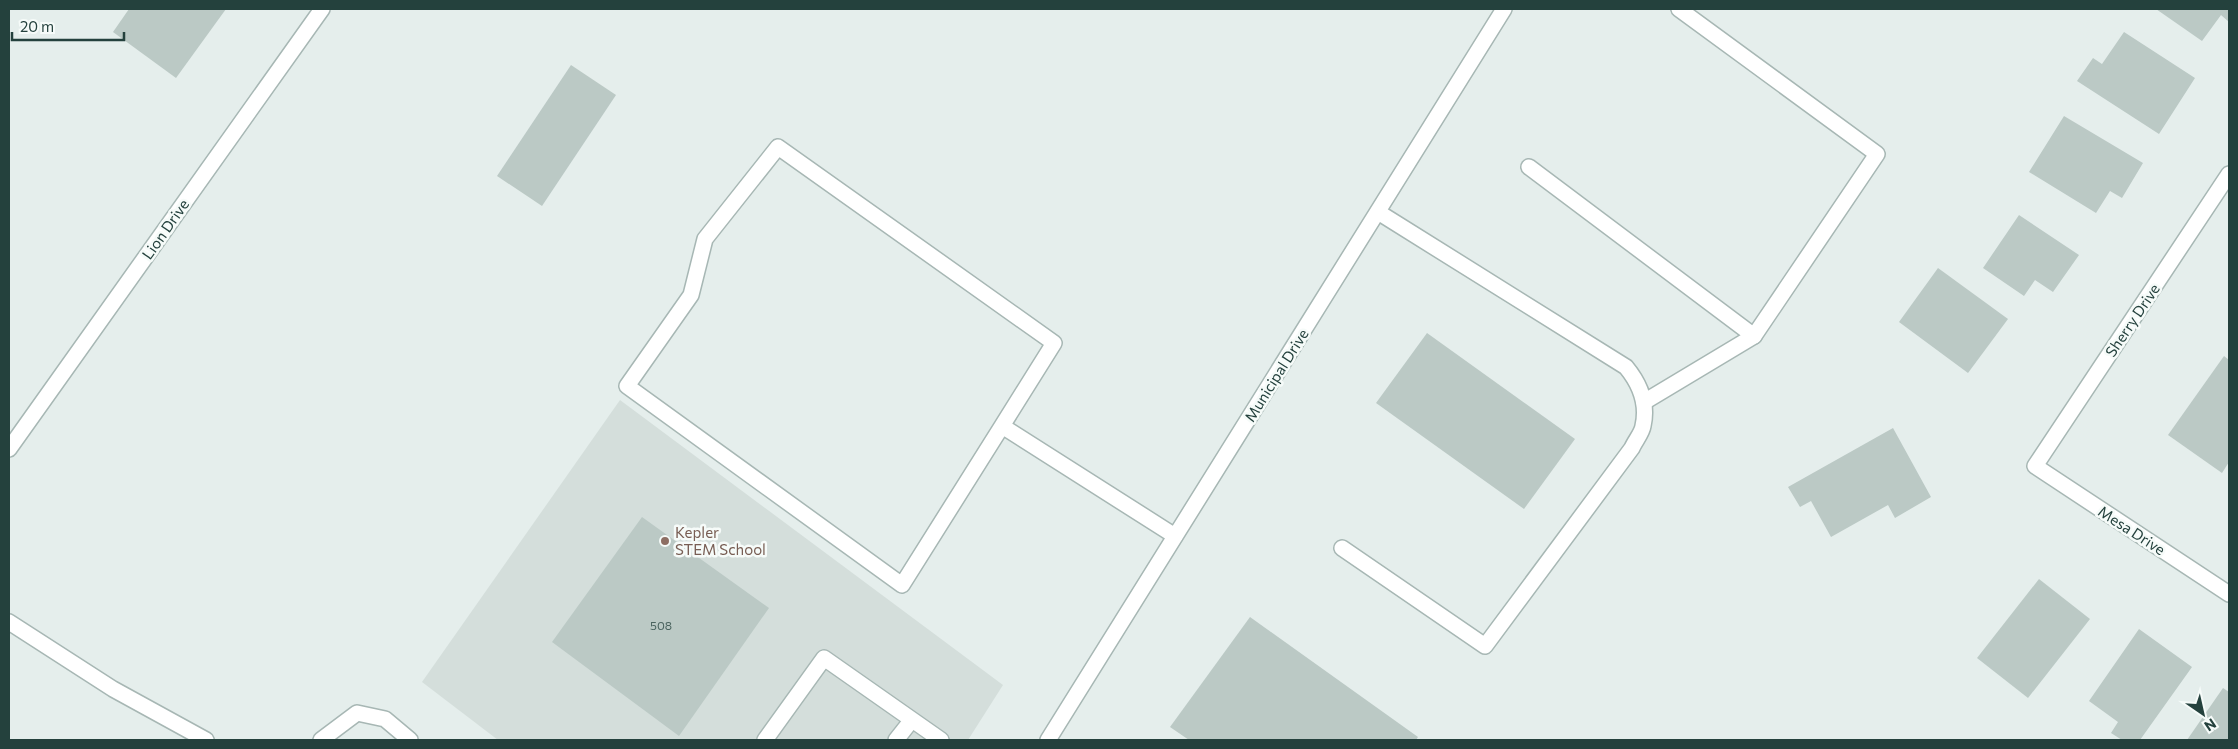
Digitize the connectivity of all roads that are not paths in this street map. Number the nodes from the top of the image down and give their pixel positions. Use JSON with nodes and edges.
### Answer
{"nodes":[{"id":1,"x":322,"y":9,"type":"edge"},
{"id":2,"x":1504,"y":9,"type":"edge"},
{"id":3,"x":1680,"y":9,"type":"edge"},
{"id":4,"x":1529,"y":167,"type":"dead end"},
{"id":5,"x":2229,"y":174,"type":"edge"},
{"id":6,"x":1378,"y":212,"type":"junction"},
{"id":7,"x":1754,"y":336,"type":"junction"},
{"id":8,"x":1644,"y":402,"type":"junction"},
{"id":9,"x":1002,"y":426,"type":"junction"},
{"id":10,"x":9,"y":449,"type":"edge"},
{"id":11,"x":2035,"y":466,"type":"joint"},
{"id":12,"x":1175,"y":536,"type":"junction"},
{"id":13,"x":1342,"y":548,"type":"dead end"},
{"id":14,"x":2229,"y":594,"type":"edge"},
{"id":15,"x":9,"y":622,"type":"edge"},
{"id":16,"x":911,"y":721,"type":"junction"},
{"id":17,"x":206,"y":740,"type":"edge"},
{"id":18,"x":321,"y":740,"type":"edge"},
{"id":19,"x":410,"y":740,"type":"edge"},
{"id":20,"x":764,"y":740,"type":"edge"},
{"id":21,"x":896,"y":740,"type":"edge"},
{"id":22,"x":941,"y":740,"type":"edge"},
{"id":23,"x":1048,"y":740,"type":"edge"}],
"edges":[{"from":1,"to":10,"type":"street","name":"Lion Drive"},
{"from":2,"to":6,"type":"street","name":"Municipal Drive"},
{"from":3,"to":7,"type":"street"},
{"from":4,"to":7,"type":"street"},
{"from":5,"to":11,"type":"street","name":"Sherry Drive"},
{"from":6,"to":8,"type":"street"},
{"from":6,"to":12,"type":"street","name":"Municipal Drive"},
{"from":7,"to":8,"type":"street"},
{"from":8,"to":13,"type":"street"},
{"from":9,"to":9,"type":"street"},
{"from":9,"to":12,"type":"street"},
{"from":11,"to":14,"type":"street","name":"Mesa Drive"},
{"from":12,"to":23,"type":"street","name":"Municipal Drive"},
{"from":15,"to":17,"type":"street"},
{"from":16,"to":20,"type":"street"},
{"from":16,"to":21,"type":"street"},
{"from":16,"to":22,"type":"street"},
{"from":18,"to":19,"type":"street"}]}
